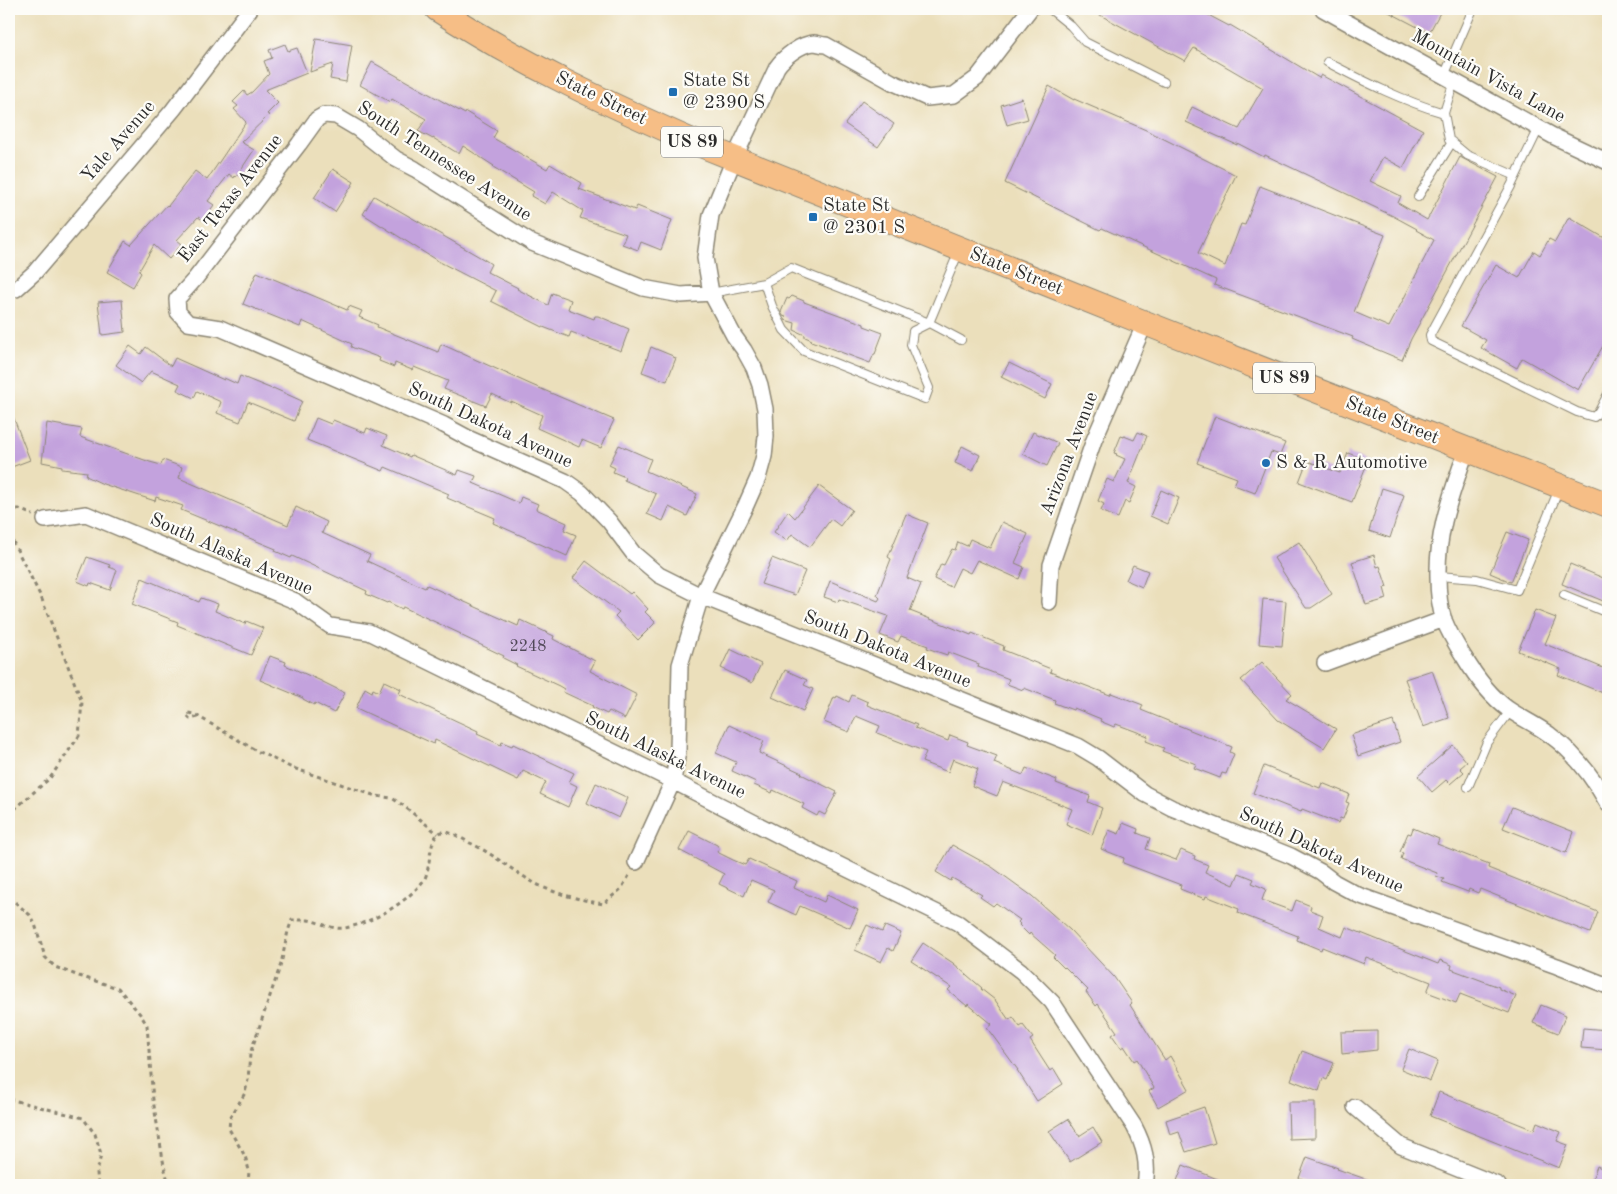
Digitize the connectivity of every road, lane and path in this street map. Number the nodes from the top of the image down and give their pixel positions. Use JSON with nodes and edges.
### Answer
{"nodes":[{"id":1,"x":250,"y":9,"type":"edge"},
{"id":2,"x":437,"y":9,"type":"edge"},
{"id":3,"x":1030,"y":9,"type":"edge"},
{"id":4,"x":1050,"y":9,"type":"edge"},
{"id":5,"x":1323,"y":9,"type":"edge"},
{"id":6,"x":1474,"y":9,"type":"edge"},
{"id":7,"x":1327,"y":62,"type":"dead end"},
{"id":8,"x":1449,"y":78,"type":"junction"},
{"id":9,"x":1164,"y":82,"type":"dead end"},
{"id":10,"x":1444,"y":113,"type":"junction"},
{"id":11,"x":324,"y":115,"type":"joint"},
{"id":12,"x":1539,"y":128,"type":"junction"},
{"id":13,"x":1452,"y":142,"type":"junction"},
{"id":14,"x":734,"y":159,"type":"junction"},
{"id":15,"x":1607,"y":159,"type":"edge"},
{"id":16,"x":1516,"y":176,"type":"junction"},
{"id":17,"x":1418,"y":197,"type":"dead end"},
{"id":18,"x":960,"y":249,"type":"junction"},
{"id":19,"x":764,"y":283,"type":"junction"},
{"id":20,"x":12,"y":291,"type":"edge"},
{"id":21,"x":711,"y":293,"type":"junction"},
{"id":22,"x":178,"y":312,"type":"joint"},
{"id":23,"x":929,"y":323,"type":"junction"},
{"id":24,"x":1145,"y":323,"type":"junction"},
{"id":25,"x":962,"y":340,"type":"dead end"},
{"id":26,"x":1608,"y":394,"type":"edge"},
{"id":27,"x":1466,"y":450,"type":"junction"},
{"id":28,"x":1560,"y":487,"type":"junction"},
{"id":29,"x":1608,"y":506,"type":"edge"},
{"id":30,"x":9,"y":509,"type":"edge"},
{"id":31,"x":45,"y":520,"type":"joint"},
{"id":32,"x":9,"y":534,"type":"edge"},
{"id":33,"x":1438,"y":576,"type":"junction"},
{"id":34,"x":1564,"y":595,"type":"dead end"},
{"id":35,"x":701,"y":596,"type":"junction"},
{"id":36,"x":1049,"y":602,"type":"dead end"},
{"id":37,"x":1608,"y":613,"type":"edge"},
{"id":38,"x":1444,"y":619,"type":"junction"},
{"id":39,"x":1325,"y":663,"type":"dead end"},
{"id":40,"x":1510,"y":710,"type":"junction"},
{"id":41,"x":198,"y":717,"type":"dead end"},
{"id":42,"x":672,"y":781,"type":"junction"},
{"id":43,"x":1468,"y":787,"type":"dead end"},
{"id":44,"x":1607,"y":799,"type":"edge"},
{"id":45,"x":9,"y":814,"type":"edge"},
{"id":46,"x":438,"y":834,"type":"junction"},
{"id":47,"x":636,"y":862,"type":"joint"},
{"id":48,"x":9,"y":897,"type":"edge"},
{"id":49,"x":1608,"y":986,"type":"edge"},
{"id":50,"x":9,"y":1099,"type":"edge"},
{"id":51,"x":1355,"y":1107,"type":"dead end"},
{"id":52,"x":98,"y":1185,"type":"edge"},
{"id":53,"x":169,"y":1185,"type":"edge"},
{"id":54,"x":248,"y":1185,"type":"edge"},
{"id":55,"x":942,"y":1185,"type":"edge"},
{"id":56,"x":953,"y":1185,"type":"edge"},
{"id":57,"x":1145,"y":1185,"type":"edge"},
{"id":58,"x":1498,"y":1185,"type":"edge"}],
"edges":[{"from":1,"to":20,"type":"street","name":"Yale Avenue"},
{"from":2,"to":14,"type":"main road","name":"State Street","number":"US 89"},
{"from":3,"to":14,"type":"street"},
{"from":4,"to":9,"type":"lane"},
{"from":5,"to":8,"type":"street","name":"Mountain Vista Lane"},
{"from":6,"to":8,"type":"lane"},
{"from":7,"to":10,"type":"lane"},
{"from":8,"to":10,"type":"lane"},
{"from":8,"to":12,"type":"street","name":"Mountain Vista Lane"},
{"from":10,"to":13,"type":"lane"},
{"from":11,"to":21,"type":"street","name":"South Tennessee Avenue"},
{"from":11,"to":22,"type":"street","name":"East Texas Avenue"},
{"from":12,"to":15,"type":"street","name":"Mountain Vista Lane"},
{"from":12,"to":16,"type":"lane"},
{"from":13,"to":16,"type":"lane"},
{"from":13,"to":17,"type":"lane"},
{"from":14,"to":18,"type":"main road","name":"State Street","number":"US 89"},
{"from":14,"to":21,"type":"street"},
{"from":16,"to":26,"type":"lane"},
{"from":18,"to":23,"type":"lane"},
{"from":18,"to":24,"type":"main road","name":"State Street","number":"US 89"},
{"from":19,"to":21,"type":"lane"},
{"from":19,"to":23,"type":"lane"},
{"from":19,"to":23,"type":"lane"},
{"from":21,"to":35,"type":"street"},
{"from":22,"to":35,"type":"street","name":"South Dakota Avenue"},
{"from":23,"to":25,"type":"lane"},
{"from":24,"to":27,"type":"main road","name":"State Street","number":"US 89"},
{"from":24,"to":36,"type":"street","name":"Arizona Avenue"},
{"from":27,"to":28,"type":"main road","name":"State Street","number":"US 89"},
{"from":27,"to":33,"type":"street"},
{"from":28,"to":29,"type":"main road","name":"State Street","number":"US 89"},
{"from":28,"to":33,"type":"lane"},
{"from":30,"to":31,"type":"path"},
{"from":31,"to":42,"type":"street","name":"South Alaska Avenue"},
{"from":32,"to":45,"type":"path"},
{"from":33,"to":38,"type":"street"},
{"from":34,"to":37,"type":"lane"},
{"from":35,"to":42,"type":"street"},
{"from":35,"to":49,"type":"street","name":"South Dakota Avenue"},
{"from":38,"to":39,"type":"street"},
{"from":38,"to":40,"type":"street"},
{"from":40,"to":43,"type":"lane"},
{"from":40,"to":44,"type":"street"},
{"from":41,"to":46,"type":"path"},
{"from":42,"to":47,"type":"street"},
{"from":42,"to":57,"type":"street","name":"South Alaska Avenue"},
{"from":46,"to":47,"type":"path"},
{"from":46,"to":54,"type":"path"},
{"from":48,"to":53,"type":"path"},
{"from":50,"to":52,"type":"path"},
{"from":51,"to":58,"type":"street"},
{"from":55,"to":56,"type":"path"}]}
